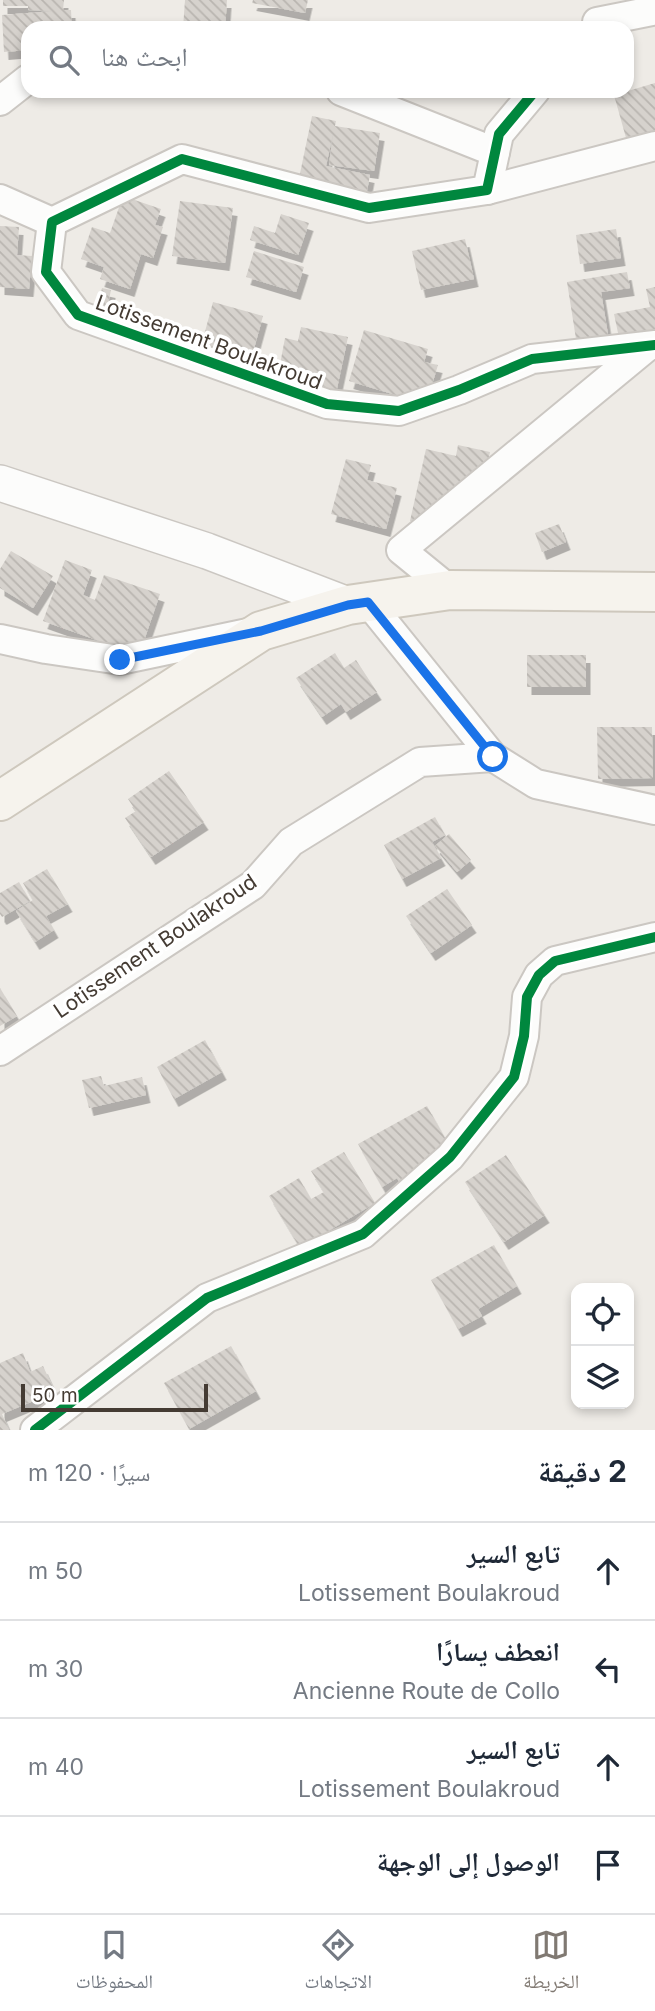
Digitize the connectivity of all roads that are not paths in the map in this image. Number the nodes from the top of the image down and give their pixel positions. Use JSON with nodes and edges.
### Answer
{"nodes":[{"id":1,"x":619,"y":0,"type":"edge"},
{"id":2,"x":655,"y":8,"type":"edge"},
{"id":3,"x":598,"y":21,"type":"edge"},
{"id":4,"x":611,"y":21,"type":"edge"},
{"id":5,"x":21,"y":84,"type":"edge"},
{"id":6,"x":359,"y":98,"type":"edge"},
{"id":7,"x":529,"y":98,"type":"edge"},
{"id":8,"x":0,"y":101,"type":"edge"},
{"id":9,"x":655,"y":146,"type":"edge"},
{"id":10,"x":495,"y":152,"type":"junction"},
{"id":11,"x":487,"y":190,"type":"junction"},
{"id":12,"x":0,"y":199,"type":"edge"},
{"id":13,"x":52,"y":222,"type":"junction"},
{"id":14,"x":651,"y":346,"type":"edge"},
{"id":15,"x":0,"y":483,"type":"edge"},
{"id":16,"x":450,"y":590,"type":"junction"},
{"id":17,"x":655,"y":592,"type":"edge"},
{"id":18,"x":358,"y":603,"type":"junction"},
{"id":19,"x":261,"y":631,"type":"junction"},
{"id":20,"x":0,"y":639,"type":"edge"},
{"id":21,"x":493,"y":757,"type":"junction"},
{"id":22,"x":0,"y":801,"type":"edge"},
{"id":23,"x":655,"y":810,"type":"edge"},
{"id":24,"x":655,"y":937,"type":"edge"},
{"id":25,"x":0,"y":1051,"type":"edge"},
{"id":26,"x":35,"y":1430,"type":"edge"}],
"edges":[{"from":1,"to":3,"type":"street"},
{"from":2,"to":4,"type":"street"},
{"from":5,"to":8,"type":"street"},
{"from":6,"to":10,"type":"street"},
{"from":7,"to":10,"type":"street"},
{"from":9,"to":11,"type":"street"},
{"from":10,"to":11,"type":"street"},
{"from":11,"to":13,"type":"street"},
{"from":12,"to":13,"type":"street"},
{"from":13,"to":14,"type":"street","name":"Lotissement Boulakroud"},
{"from":14,"to":16,"type":"street","name":"Lotissement Boulakroud"},
{"from":15,"to":18,"type":"street"},
{"from":16,"to":17,"type":"main road"},
{"from":16,"to":18,"type":"main road"},
{"from":18,"to":19,"type":"main road"},
{"from":18,"to":21,"type":"street"},
{"from":19,"to":20,"type":"street"},
{"from":19,"to":22,"type":"main road"},
{"from":21,"to":23,"type":"street"},
{"from":21,"to":25,"type":"street","name":"Lotissement Boulakroud"},
{"from":24,"to":26,"type":"street"}]}
